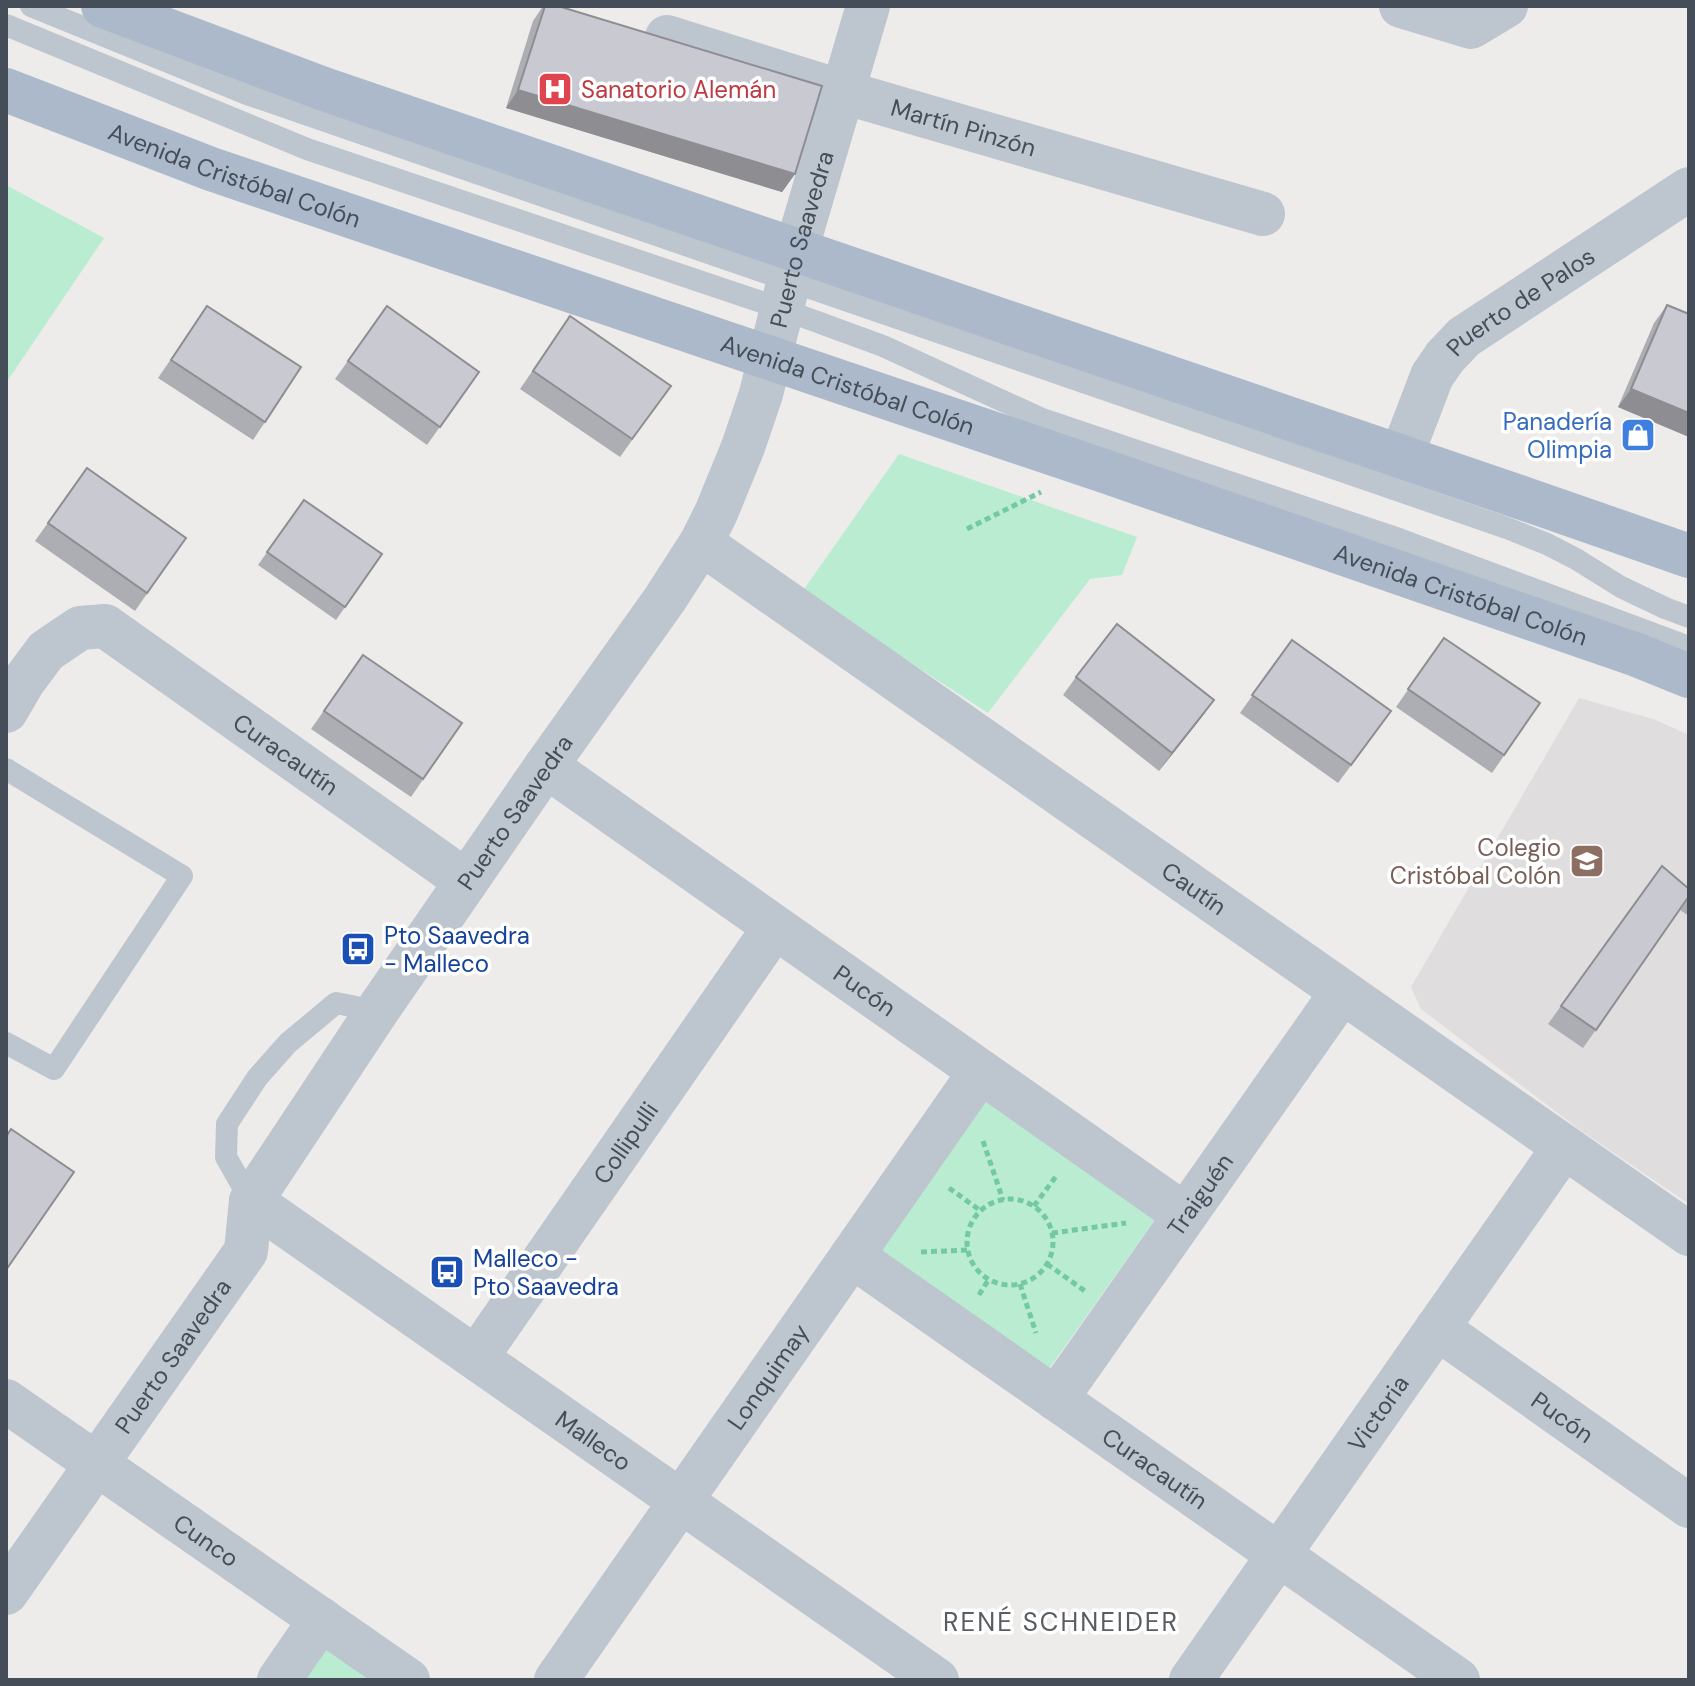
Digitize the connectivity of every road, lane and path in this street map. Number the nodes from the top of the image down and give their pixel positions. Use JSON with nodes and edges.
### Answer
{"nodes":[{"id":1,"x":31,"y":6,"type":"edge"},
{"id":2,"x":103,"y":6,"type":"edge"},
{"id":3,"x":868,"y":6,"type":"edge"},
{"id":4,"x":1401,"y":6,"type":"edge"},
{"id":5,"x":1506,"y":6,"type":"edge"},
{"id":6,"x":6,"y":25,"type":"edge"},
{"id":7,"x":667,"y":37,"type":"edge"},
{"id":8,"x":6,"y":90,"type":"edge"},
{"id":9,"x":843,"y":92,"type":"junction"},
{"id":10,"x":1689,"y":189,"type":"edge"},
{"id":11,"x":1263,"y":214,"type":"dead end"},
{"id":12,"x":789,"y":280,"type":"junction"},
{"id":13,"x":771,"y":358,"type":"junction"},
{"id":14,"x":1401,"y":457,"type":"junction"},
{"id":15,"x":1046,"y":489,"type":"dead end"},
{"id":16,"x":967,"y":529,"type":"dead end"},
{"id":17,"x":701,"y":543,"type":"junction"},
{"id":18,"x":1689,"y":556,"type":"edge"},
{"id":19,"x":1689,"y":617,"type":"edge"},
{"id":20,"x":1689,"y":647,"type":"edge"},
{"id":21,"x":1689,"y":676,"type":"edge"},
{"id":22,"x":6,"y":711,"type":"edge"},
{"id":23,"x":546,"y":766,"type":"junction"},
{"id":24,"x":6,"y":769,"type":"edge"},
{"id":25,"x":466,"y":881,"type":"junction"},
{"id":26,"x":774,"y":928,"type":"junction"},
{"id":27,"x":1342,"y":992,"type":"junction"},
{"id":28,"x":377,"y":1011,"type":"junction"},
{"id":29,"x":6,"y":1043,"type":"edge"},
{"id":30,"x":973,"y":1082,"type":"junction"},
{"id":31,"x":1564,"y":1147,"type":"junction"},
{"id":32,"x":1003,"y":1200,"type":"junction"},
{"id":33,"x":251,"y":1201,"type":"junction"},
{"id":34,"x":1185,"y":1215,"type":"junction"},
{"id":35,"x":1052,"y":1233,"type":"junction"},
{"id":36,"x":1689,"y":1234,"type":"edge"},
{"id":37,"x":852,"y":1256,"type":"junction"},
{"id":38,"x":1437,"y":1328,"type":"junction"},
{"id":39,"x":476,"y":1358,"type":"junction"},
{"id":40,"x":1056,"y":1399,"type":"junction"},
{"id":41,"x":6,"y":1401,"type":"edge"},
{"id":42,"x":96,"y":1464,"type":"junction"},
{"id":43,"x":681,"y":1501,"type":"junction"},
{"id":44,"x":1689,"y":1506,"type":"edge"},
{"id":45,"x":1279,"y":1555,"type":"junction"},
{"id":46,"x":6,"y":1593,"type":"edge"},
{"id":47,"x":321,"y":1619,"type":"junction"},
{"id":48,"x":893,"y":1668,"type":"edge"},
{"id":49,"x":279,"y":1680,"type":"edge"},
{"id":50,"x":408,"y":1680,"type":"edge"},
{"id":51,"x":556,"y":1680,"type":"edge"},
{"id":52,"x":937,"y":1680,"type":"edge"},
{"id":53,"x":1191,"y":1680,"type":"edge"},
{"id":54,"x":1458,"y":1680,"type":"edge"}],
"edges":[{"from":1,"to":12,"type":"lane"},
{"from":2,"to":12,"type":"main road"},
{"from":3,"to":9,"type":"street","name":"Puerto Saavedra"},
{"from":4,"to":5,"type":"street"},
{"from":6,"to":12,"type":"lane"},
{"from":7,"to":9,"type":"street","name":"Martín Pinzón"},
{"from":8,"to":13,"type":"main road","name":"Avenida Cristóbal Colón"},
{"from":9,"to":11,"type":"street","name":"Martín Pinzón"},
{"from":9,"to":12,"type":"street","name":"Puerto Saavedra"},
{"from":10,"to":14,"type":"street","name":"Puerto de Palos"},
{"from":12,"to":13,"type":"street","name":"Puerto Saavedra"},
{"from":12,"to":14,"type":"main road"},
{"from":12,"to":19,"type":"lane"},
{"from":12,"to":20,"type":"lane"},
{"from":13,"to":17,"type":"street","name":"Puerto Saavedra"},
{"from":13,"to":21,"type":"main road","name":"Avenida Cristóbal Colón"},
{"from":14,"to":18,"type":"main road"},
{"from":15,"to":16,"type":"path"},
{"from":17,"to":23,"type":"street","name":"Puerto Saavedra"},
{"from":17,"to":27,"type":"street","name":"Cautín"},
{"from":22,"to":25,"type":"street","name":"Curacautín"},
{"from":23,"to":25,"type":"street","name":"Puerto Saavedra"},
{"from":23,"to":26,"type":"street","name":"Pucón"},
{"from":24,"to":29,"type":"lane"},
{"from":25,"to":28,"type":"street","name":"Puerto Saavedra"},
{"from":26,"to":30,"type":"street","name":"Pucón"},
{"from":26,"to":39,"type":"street","name":"Collipulli"},
{"from":27,"to":31,"type":"street","name":"Cautín"},
{"from":27,"to":34,"type":"street","name":"Traiguén"},
{"from":28,"to":33,"type":"street","name":"Puerto Saavedra"},
{"from":28,"to":33,"type":"lane"},
{"from":30,"to":32,"type":"path"},
{"from":30,"to":34,"type":"street","name":"Pucón"},
{"from":30,"to":37,"type":"street","name":"Lonquimay"},
{"from":31,"to":36,"type":"street","name":"Cautín"},
{"from":31,"to":38,"type":"street","name":"Victoria"},
{"from":32,"to":35,"type":"path"},
{"from":32,"to":35,"type":"path"},
{"from":33,"to":39,"type":"street","name":"Malleco"},
{"from":33,"to":42,"type":"street","name":"Puerto Saavedra"},
{"from":34,"to":35,"type":"path"},
{"from":34,"to":40,"type":"street","name":"Traiguén"},
{"from":37,"to":40,"type":"street","name":"Curacautín"},
{"from":37,"to":43,"type":"street","name":"Lonquimay"},
{"from":38,"to":44,"type":"street","name":"Pucón"},
{"from":38,"to":45,"type":"street","name":"Victoria"},
{"from":39,"to":43,"type":"street","name":"Malleco"},
{"from":40,"to":45,"type":"street","name":"Curacautín"},
{"from":41,"to":42,"type":"street","name":"Cunco"},
{"from":42,"to":46,"type":"street","name":"Puerto Saavedra"},
{"from":42,"to":47,"type":"street","name":"Cunco"},
{"from":43,"to":48,"type":"street","name":"Malleco"},
{"from":43,"to":51,"type":"street","name":"Lonquimay"},
{"from":45,"to":53,"type":"street","name":"Victoria"},
{"from":45,"to":54,"type":"street","name":"Curacautín"},
{"from":47,"to":49,"type":"street"},
{"from":47,"to":50,"type":"street","name":"Cunco"},
{"from":48,"to":52,"type":"street","name":"Malleco"}]}
